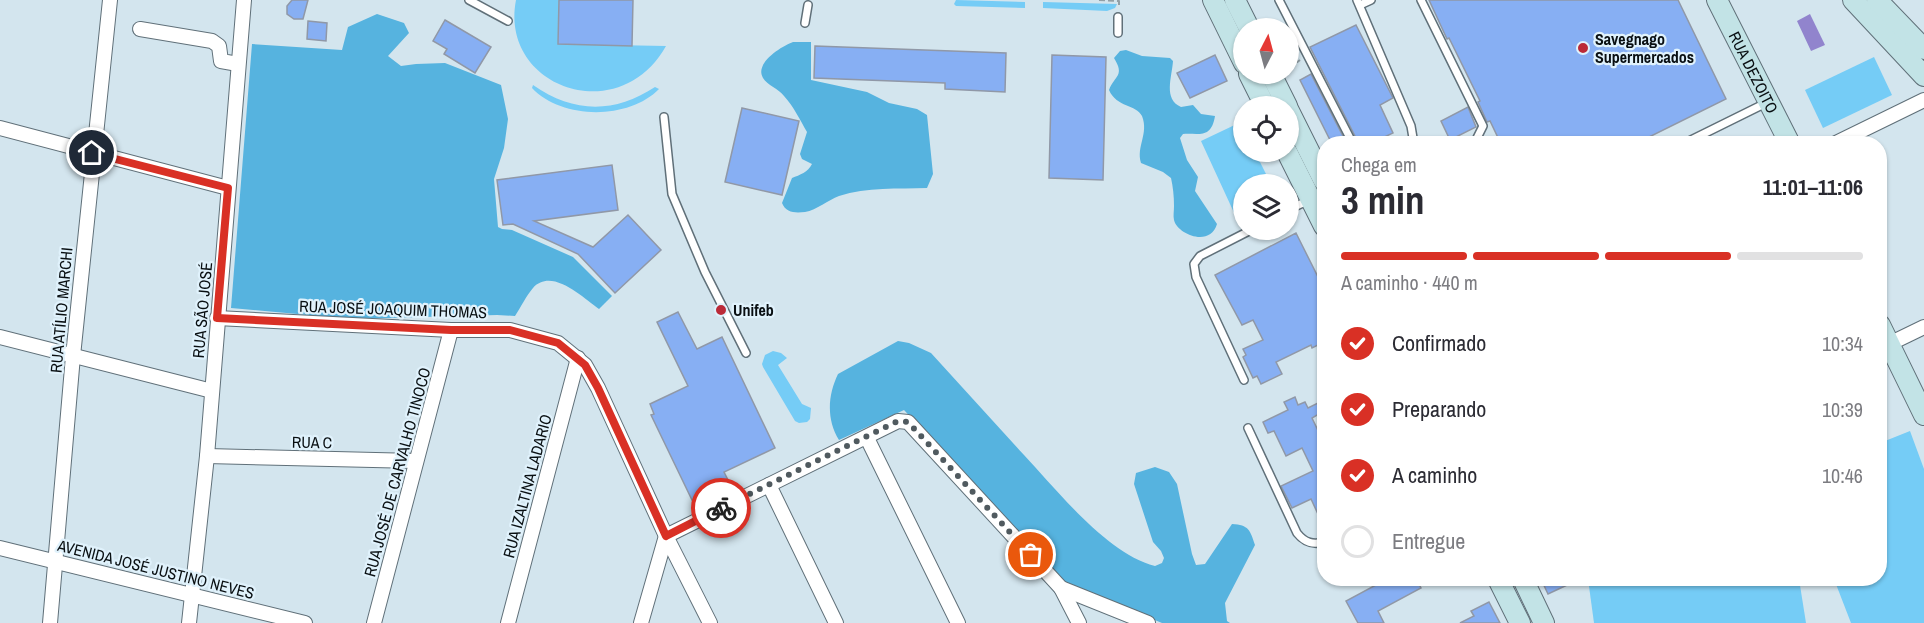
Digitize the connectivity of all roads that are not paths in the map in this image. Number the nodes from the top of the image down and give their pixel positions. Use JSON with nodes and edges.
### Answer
{"nodes":[{"id":1,"x":110,"y":0,"type":"edge"},
{"id":2,"x":244,"y":0,"type":"edge"},
{"id":3,"x":469,"y":0,"type":"edge"},
{"id":4,"x":1213,"y":0,"type":"edge"},
{"id":5,"x":1235,"y":0,"type":"edge"},
{"id":6,"x":1279,"y":0,"type":"edge"},
{"id":7,"x":1371,"y":0,"type":"edge"},
{"id":8,"x":1421,"y":0,"type":"edge"},
{"id":9,"x":1717,"y":0,"type":"edge"},
{"id":10,"x":1853,"y":0,"type":"edge"},
{"id":11,"x":1877,"y":0,"type":"edge"},
{"id":12,"x":1359,"y":3,"type":"edge"},
{"id":13,"x":808,"y":6,"type":"dead end"},
{"id":14,"x":1118,"y":17,"type":"road end"},
{"id":15,"x":1244,"y":18,"type":"edge"},
{"id":16,"x":508,"y":21,"type":"dead end"},
{"id":17,"x":805,"y":23,"type":"dead end"},
{"id":18,"x":140,"y":28,"type":"dead end"},
{"id":19,"x":1118,"y":33,"type":"dead end"},
{"id":20,"x":1233,"y":41,"type":"edge"},
{"id":21,"x":1924,"y":49,"type":"edge"},
{"id":22,"x":238,"y":64,"type":"junction"},
{"id":23,"x":1924,"y":76,"type":"edge"},
{"id":24,"x":1924,"y":100,"type":"edge"},
{"id":25,"x":1768,"y":102,"type":"junction"},
{"id":26,"x":664,"y":117,"type":"dead end"},
{"id":27,"x":0,"y":129,"type":"edge"},
{"id":28,"x":1299,"y":130,"type":"edge"},
{"id":29,"x":1349,"y":136,"type":"edge"},
{"id":30,"x":1413,"y":136,"type":"edge"},
{"id":31,"x":1478,"y":136,"type":"edge"},
{"id":32,"x":1699,"y":136,"type":"edge"},
{"id":33,"x":1786,"y":136,"type":"edge"},
{"id":34,"x":1850,"y":136,"type":"edge"},
{"id":35,"x":92,"y":153,"type":"junction"},
{"id":36,"x":1292,"y":162,"type":"edge"},
{"id":37,"x":1317,"y":167,"type":"edge"},
{"id":38,"x":228,"y":188,"type":"junction"},
{"id":39,"x":1311,"y":199,"type":"junction"},
{"id":40,"x":1299,"y":205,"type":"edge"},
{"id":41,"x":1317,"y":211,"type":"edge"},
{"id":42,"x":1233,"y":239,"type":"edge"},
{"id":43,"x":217,"y":318,"type":"junction"},
{"id":44,"x":1924,"y":327,"type":"edge"},
{"id":45,"x":451,"y":330,"type":"junction"},
{"id":46,"x":0,"y":337,"type":"edge"},
{"id":47,"x":1887,"y":340,"type":"edge"},
{"id":48,"x":1889,"y":344,"type":"junction"},
{"id":49,"x":746,"y":353,"type":"dead end"},
{"id":50,"x":72,"y":356,"type":"junction"},
{"id":51,"x":578,"y":358,"type":"junction"},
{"id":52,"x":1244,"y":380,"type":"dead end"},
{"id":53,"x":212,"y":391,"type":"junction"},
{"id":54,"x":1924,"y":415,"type":"edge"},
{"id":55,"x":1248,"y":428,"type":"dead end"},
{"id":56,"x":867,"y":438,"type":"junction"},
{"id":57,"x":207,"y":456,"type":"junction"},
{"id":58,"x":416,"y":460,"type":"junction"},
{"id":59,"x":769,"y":485,"type":"junction"},
{"id":60,"x":666,"y":536,"type":"junction"},
{"id":61,"x":1317,"y":543,"type":"edge"},
{"id":62,"x":0,"y":548,"type":"edge"},
{"id":63,"x":55,"y":562,"type":"junction"},
{"id":64,"x":1502,"y":586,"type":"edge"},
{"id":65,"x":1526,"y":586,"type":"edge"},
{"id":66,"x":1061,"y":588,"type":"junction"},
{"id":67,"x":192,"y":594,"type":"junction"},
{"id":68,"x":50,"y":623,"type":"edge"},
{"id":69,"x":189,"y":623,"type":"edge"},
{"id":70,"x":304,"y":623,"type":"edge"},
{"id":71,"x":374,"y":623,"type":"edge"},
{"id":72,"x":508,"y":623,"type":"edge"},
{"id":73,"x":641,"y":623,"type":"edge"},
{"id":74,"x":710,"y":623,"type":"edge"},
{"id":75,"x":836,"y":623,"type":"edge"},
{"id":76,"x":958,"y":623,"type":"edge"},
{"id":77,"x":1079,"y":623,"type":"edge"},
{"id":78,"x":1148,"y":623,"type":"edge"},
{"id":79,"x":1520,"y":623,"type":"edge"},
{"id":80,"x":1545,"y":623,"type":"edge"}],
"edges":[{"from":1,"to":35,"type":"street","name":"RUA ATÍLIO MARCHI"},
{"from":2,"to":22,"type":"street","name":"RUA SÃO JOSÉ"},
{"from":3,"to":16,"type":"lane"},
{"from":4,"to":20,"type":"main road"},
{"from":5,"to":15,"type":"main road"},
{"from":6,"to":29,"type":"lane"},
{"from":7,"to":12,"type":"lane"},
{"from":8,"to":31,"type":"lane"},
{"from":9,"to":25,"type":"main road","name":"RUA DEZOITO"},
{"from":10,"to":23,"type":"main road"},
{"from":11,"to":21,"type":"main road"},
{"from":12,"to":30,"type":"lane"},
{"from":13,"to":17,"type":"lane"},
{"from":14,"to":19,"type":"lane"},
{"from":18,"to":22,"type":"street"},
{"from":22,"to":38,"type":"street","name":"RUA SÃO JOSÉ"},
{"from":24,"to":34,"type":"street"},
{"from":25,"to":32,"type":"lane"},
{"from":25,"to":33,"type":"main road","name":"RUA DEZOITO"},
{"from":26,"to":49,"type":"lane"},
{"from":27,"to":35,"type":"street"},
{"from":28,"to":37,"type":"main road"},
{"from":35,"to":38,"type":"street"},
{"from":35,"to":50,"type":"street","name":"RUA ATÍLIO MARCHI"},
{"from":36,"to":39,"type":"main road"},
{"from":38,"to":43,"type":"street","name":"RUA SÃO JOSÉ"},
{"from":39,"to":40,"type":"lane"},
{"from":39,"to":41,"type":"main road"},
{"from":42,"to":52,"type":"lane"},
{"from":43,"to":45,"type":"street","name":"RUA JOSÉ JOAQUIM THOMAS"},
{"from":43,"to":53,"type":"street","name":"RUA SÃO JOSÉ"},
{"from":44,"to":48,"type":"street"},
{"from":45,"to":51,"type":"street","name":"RUA JOSÉ JOAQUIM THOMAS"},
{"from":45,"to":58,"type":"street","name":"RUA JOSÉ DE CARVALHO TINOCO"},
{"from":46,"to":50,"type":"street"},
{"from":47,"to":48,"type":"main road"},
{"from":48,"to":54,"type":"main road"},
{"from":50,"to":53,"type":"street"},
{"from":50,"to":63,"type":"street","name":"RUA ATÍLIO MARCHI"},
{"from":51,"to":60,"type":"street","name":"RUA JOSÉ JOAQUIM THOMAS"},
{"from":51,"to":72,"type":"street","name":"RUA IZALTINA LADARIO"},
{"from":53,"to":57,"type":"street","name":"RUA SÃO JOSÉ"},
{"from":55,"to":61,"type":"lane"},
{"from":56,"to":59,"type":"street"},
{"from":56,"to":66,"type":"street"},
{"from":56,"to":76,"type":"street"},
{"from":57,"to":58,"type":"street","name":"RUA C"},
{"from":57,"to":67,"type":"street","name":"RUA SÃO JOSÉ"},
{"from":58,"to":71,"type":"street","name":"RUA JOSÉ DE CARVALHO TINOCO"},
{"from":59,"to":60,"type":"street"},
{"from":59,"to":75,"type":"street"},
{"from":60,"to":73,"type":"street"},
{"from":60,"to":74,"type":"street","name":"RUA JOSÉ JOAQUIM THOMAS"},
{"from":62,"to":63,"type":"street","name":"AVENIDA JOSÉ JUSTINO NEVES"},
{"from":63,"to":67,"type":"street","name":"AVENIDA JOSÉ JUSTINO NEVES"},
{"from":63,"to":68,"type":"street","name":"RUA ATÍLIO MARCHI"},
{"from":64,"to":79,"type":"main road"},
{"from":65,"to":80,"type":"main road"},
{"from":66,"to":77,"type":"street"},
{"from":66,"to":78,"type":"street"},
{"from":67,"to":69,"type":"street","name":"RUA SÃO JOSÉ"},
{"from":67,"to":70,"type":"street","name":"AVENIDA JOSÉ JUSTINO NEVES"}]}
